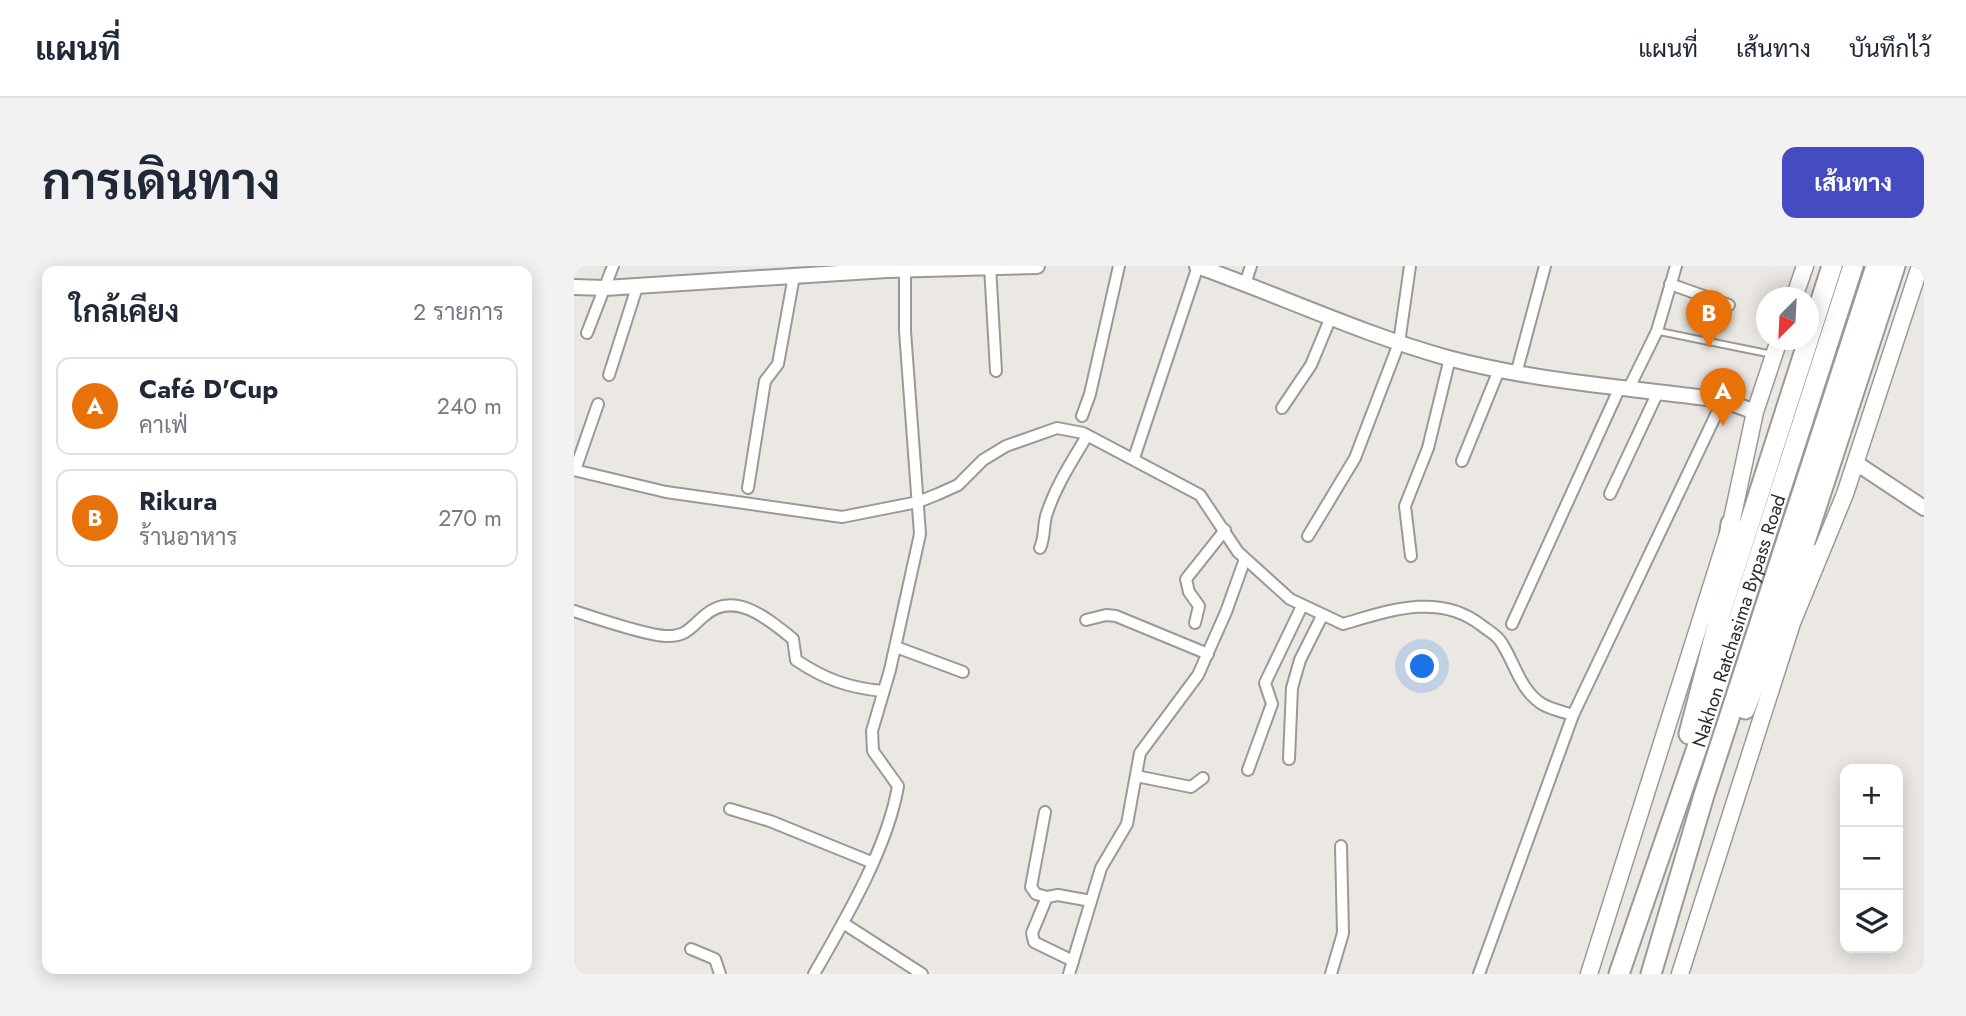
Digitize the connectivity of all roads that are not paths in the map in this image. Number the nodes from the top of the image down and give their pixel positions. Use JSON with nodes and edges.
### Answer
{"nodes":[{"id":1,"x":613,"y":266,"type":"edge"},
{"id":2,"x":1037,"y":266,"type":"edge"},
{"id":3,"x":1119,"y":266,"type":"edge"},
{"id":4,"x":1197,"y":266,"type":"edge"},
{"id":5,"x":1251,"y":266,"type":"edge"},
{"id":6,"x":1410,"y":266,"type":"edge"},
{"id":7,"x":1545,"y":266,"type":"edge"},
{"id":8,"x":1676,"y":266,"type":"edge"},
{"id":9,"x":1832,"y":266,"type":"edge"},
{"id":10,"x":1853,"y":266,"type":"edge"},
{"id":11,"x":1876,"y":266,"type":"edge"},
{"id":12,"x":1895,"y":266,"type":"edge"},
{"id":13,"x":1920,"y":266,"type":"edge"},
{"id":14,"x":990,"y":267,"type":"edge"},
{"id":15,"x":1803,"y":267,"type":"edge"},
{"id":16,"x":905,"y":270,"type":"junction"},
{"id":17,"x":794,"y":276,"type":"junction"},
{"id":18,"x":1245,"y":284,"type":"junction"},
{"id":19,"x":1670,"y":284,"type":"junction"},
{"id":20,"x":574,"y":287,"type":"edge"},
{"id":21,"x":638,"y":287,"type":"junction"},
{"id":22,"x":1797,"y":287,"type":"edge"},
{"id":23,"x":605,"y":288,"type":"junction"},
{"id":24,"x":1729,"y":305,"type":"dead end"},
{"id":25,"x":1331,"y":317,"type":"junction"},
{"id":26,"x":1657,"y":331,"type":"junction"},
{"id":27,"x":587,"y":334,"type":"dead end"},
{"id":28,"x":1399,"y":344,"type":"junction"},
{"id":29,"x":1756,"y":344,"type":"edge"},
{"id":30,"x":1775,"y":350,"type":"edge"},
{"id":31,"x":1450,"y":358,"type":"junction"},
{"id":32,"x":1499,"y":370,"type":"junction"},
{"id":33,"x":996,"y":371,"type":"dead end"},
{"id":34,"x":1516,"y":374,"type":"junction"},
{"id":35,"x":609,"y":375,"type":"dead end"},
{"id":36,"x":1625,"y":387,"type":"junction"},
{"id":37,"x":1658,"y":391,"type":"junction"},
{"id":38,"x":1723,"y":400,"type":"junction"},
{"id":39,"x":598,"y":404,"type":"dead end"},
{"id":40,"x":1282,"y":408,"type":"dead end"},
{"id":41,"x":1755,"y":412,"type":"junction"},
{"id":42,"x":1082,"y":416,"type":"dead end"},
{"id":43,"x":1087,"y":436,"type":"junction"},
{"id":44,"x":1134,"y":458,"type":"junction"},
{"id":45,"x":1462,"y":461,"type":"dead end"},
{"id":46,"x":1856,"y":463,"type":"junction"},
{"id":47,"x":575,"y":470,"type":"edge"},
{"id":48,"x":748,"y":488,"type":"dead end"},
{"id":49,"x":1610,"y":495,"type":"dead end"},
{"id":50,"x":918,"y":502,"type":"junction"},
{"id":51,"x":1924,"y":508,"type":"edge"},
{"id":52,"x":1731,"y":524,"type":"junction"},
{"id":53,"x":1225,"y":530,"type":"junction"},
{"id":54,"x":1308,"y":536,"type":"dead end"},
{"id":55,"x":1040,"y":548,"type":"dead end"},
{"id":56,"x":1818,"y":554,"type":"junction"},
{"id":57,"x":1410,"y":556,"type":"dead end"},
{"id":58,"x":1245,"y":559,"type":"junction"},
{"id":59,"x":1302,"y":606,"type":"junction"},
{"id":60,"x":574,"y":611,"type":"edge"},
{"id":61,"x":1720,"y":615,"type":"junction"},
{"id":62,"x":1322,"y":616,"type":"junction"},
{"id":63,"x":1086,"y":620,"type":"dead end"},
{"id":64,"x":1195,"y":622,"type":"dead end"},
{"id":65,"x":1512,"y":624,"type":"dead end"},
{"id":66,"x":1778,"y":624,"type":"junction"},
{"id":67,"x":896,"y":647,"type":"junction"},
{"id":68,"x":1208,"y":654,"type":"junction"},
{"id":69,"x":963,"y":672,"type":"dead end"},
{"id":70,"x":883,"y":691,"type":"junction"},
{"id":71,"x":1573,"y":715,"type":"junction"},
{"id":72,"x":1289,"y":759,"type":"dead end"},
{"id":73,"x":1248,"y":770,"type":"dead end"},
{"id":74,"x":1136,"y":776,"type":"junction"},
{"id":75,"x":1203,"y":778,"type":"dead end"},
{"id":76,"x":1681,"y":787,"type":"junction"},
{"id":77,"x":1704,"y":795,"type":"junction"},
{"id":78,"x":730,"y":809,"type":"dead end"},
{"id":79,"x":1045,"y":812,"type":"dead end"},
{"id":80,"x":1341,"y":846,"type":"dead end"},
{"id":81,"x":871,"y":862,"type":"junction"},
{"id":82,"x":1047,"y":897,"type":"junction"},
{"id":83,"x":1091,"y":901,"type":"junction"},
{"id":84,"x":843,"y":923,"type":"junction"},
{"id":85,"x":1664,"y":930,"type":"junction"},
{"id":86,"x":691,"y":949,"type":"dead end"},
{"id":87,"x":1073,"y":961,"type":"junction"},
{"id":88,"x":720,"y":974,"type":"edge"},
{"id":89,"x":814,"y":974,"type":"edge"},
{"id":90,"x":922,"y":974,"type":"edge"},
{"id":91,"x":1069,"y":974,"type":"edge"},
{"id":92,"x":1331,"y":974,"type":"edge"},
{"id":93,"x":1479,"y":974,"type":"edge"},
{"id":94,"x":1589,"y":974,"type":"edge"},
{"id":95,"x":1619,"y":974,"type":"edge"},
{"id":96,"x":1650,"y":974,"type":"edge"},
{"id":97,"x":1666,"y":974,"type":"edge"},
{"id":98,"x":1680,"y":974,"type":"edge"}],
"edges":[{"from":1,"to":23,"type":"street"},
{"from":2,"to":14,"type":"street"},
{"from":3,"to":42,"type":"street"},
{"from":4,"to":18,"type":"street"},
{"from":4,"to":44,"type":"street"},
{"from":5,"to":18,"type":"street"},
{"from":6,"to":28,"type":"street"},
{"from":7,"to":34,"type":"street"},
{"from":8,"to":19,"type":"street"},
{"from":9,"to":61,"type":"highway"},
{"from":10,"to":76,"type":"highway","name":"Nakhon Ratchasima Bypass Road"},
{"from":11,"to":77,"type":"highway","name":"Nakhon Ratchasima Bypass Road"},
{"from":12,"to":66,"type":"highway"},
{"from":13,"to":46,"type":"main road"},
{"from":14,"to":16,"type":"street"},
{"from":14,"to":33,"type":"street"},
{"from":15,"to":22,"type":"main road"},
{"from":16,"to":17,"type":"street"},
{"from":16,"to":50,"type":"street"},
{"from":17,"to":21,"type":"street"},
{"from":17,"to":48,"type":"street"},
{"from":18,"to":25,"type":"street"},
{"from":19,"to":24,"type":"street"},
{"from":19,"to":26,"type":"street"},
{"from":20,"to":23,"type":"street"},
{"from":21,"to":23,"type":"street"},
{"from":21,"to":35,"type":"street"},
{"from":23,"to":27,"type":"street"},
{"from":25,"to":28,"type":"street"},
{"from":25,"to":40,"type":"street"},
{"from":26,"to":29,"type":"lane"},
{"from":26,"to":36,"type":"street"},
{"from":28,"to":31,"type":"street"},
{"from":28,"to":54,"type":"street"},
{"from":30,"to":41,"type":"main road"},
{"from":31,"to":32,"type":"street"},
{"from":31,"to":57,"type":"street"},
{"from":32,"to":34,"type":"street"},
{"from":32,"to":45,"type":"street"},
{"from":34,"to":36,"type":"street"},
{"from":36,"to":37,"type":"street"},
{"from":36,"to":65,"type":"street"},
{"from":37,"to":38,"type":"street"},
{"from":37,"to":49,"type":"street"},
{"from":38,"to":41,"type":"street"},
{"from":38,"to":71,"type":"street"},
{"from":39,"to":47,"type":"street"},
{"from":41,"to":52,"type":"main road"},
{"from":43,"to":44,"type":"street"},
{"from":43,"to":50,"type":"street"},
{"from":43,"to":55,"type":"street"},
{"from":44,"to":53,"type":"street"},
{"from":46,"to":51,"type":"street"},
{"from":46,"to":56,"type":"main road"},
{"from":47,"to":50,"type":"street"},
{"from":50,"to":67,"type":"street"},
{"from":52,"to":61,"type":"highway"},
{"from":52,"to":94,"type":"main road"},
{"from":53,"to":58,"type":"street"},
{"from":53,"to":64,"type":"street"},
{"from":56,"to":66,"type":"highway"},
{"from":56,"to":98,"type":"main road"},
{"from":58,"to":59,"type":"street"},
{"from":58,"to":68,"type":"street"},
{"from":59,"to":62,"type":"street"},
{"from":59,"to":73,"type":"street"},
{"from":60,"to":70,"type":"street"},
{"from":61,"to":76,"type":"highway"},
{"from":62,"to":71,"type":"street"},
{"from":62,"to":72,"type":"street"},
{"from":63,"to":68,"type":"street"},
{"from":66,"to":77,"type":"highway"},
{"from":67,"to":69,"type":"street"},
{"from":67,"to":70,"type":"street"},
{"from":68,"to":74,"type":"street"},
{"from":70,"to":81,"type":"street"},
{"from":71,"to":93,"type":"street"},
{"from":74,"to":75,"type":"street"},
{"from":74,"to":83,"type":"street"},
{"from":76,"to":95,"type":"highway","name":"Nakhon Ratchasima Bypass Road"},
{"from":77,"to":85,"type":"highway","name":"Nakhon Ratchasima Bypass Road"},
{"from":78,"to":81,"type":"street"},
{"from":79,"to":82,"type":"street"},
{"from":80,"to":92,"type":"street"},
{"from":81,"to":84,"type":"street"},
{"from":82,"to":83,"type":"street"},
{"from":82,"to":87,"type":"street"},
{"from":83,"to":87,"type":"street"},
{"from":84,"to":89,"type":"street"},
{"from":84,"to":90,"type":"street"},
{"from":85,"to":96,"type":"highway","name":"Nakhon Ratchasima Bypass Road"},
{"from":85,"to":97,"type":"highway"},
{"from":86,"to":88,"type":"street"},
{"from":87,"to":91,"type":"street"}]}
